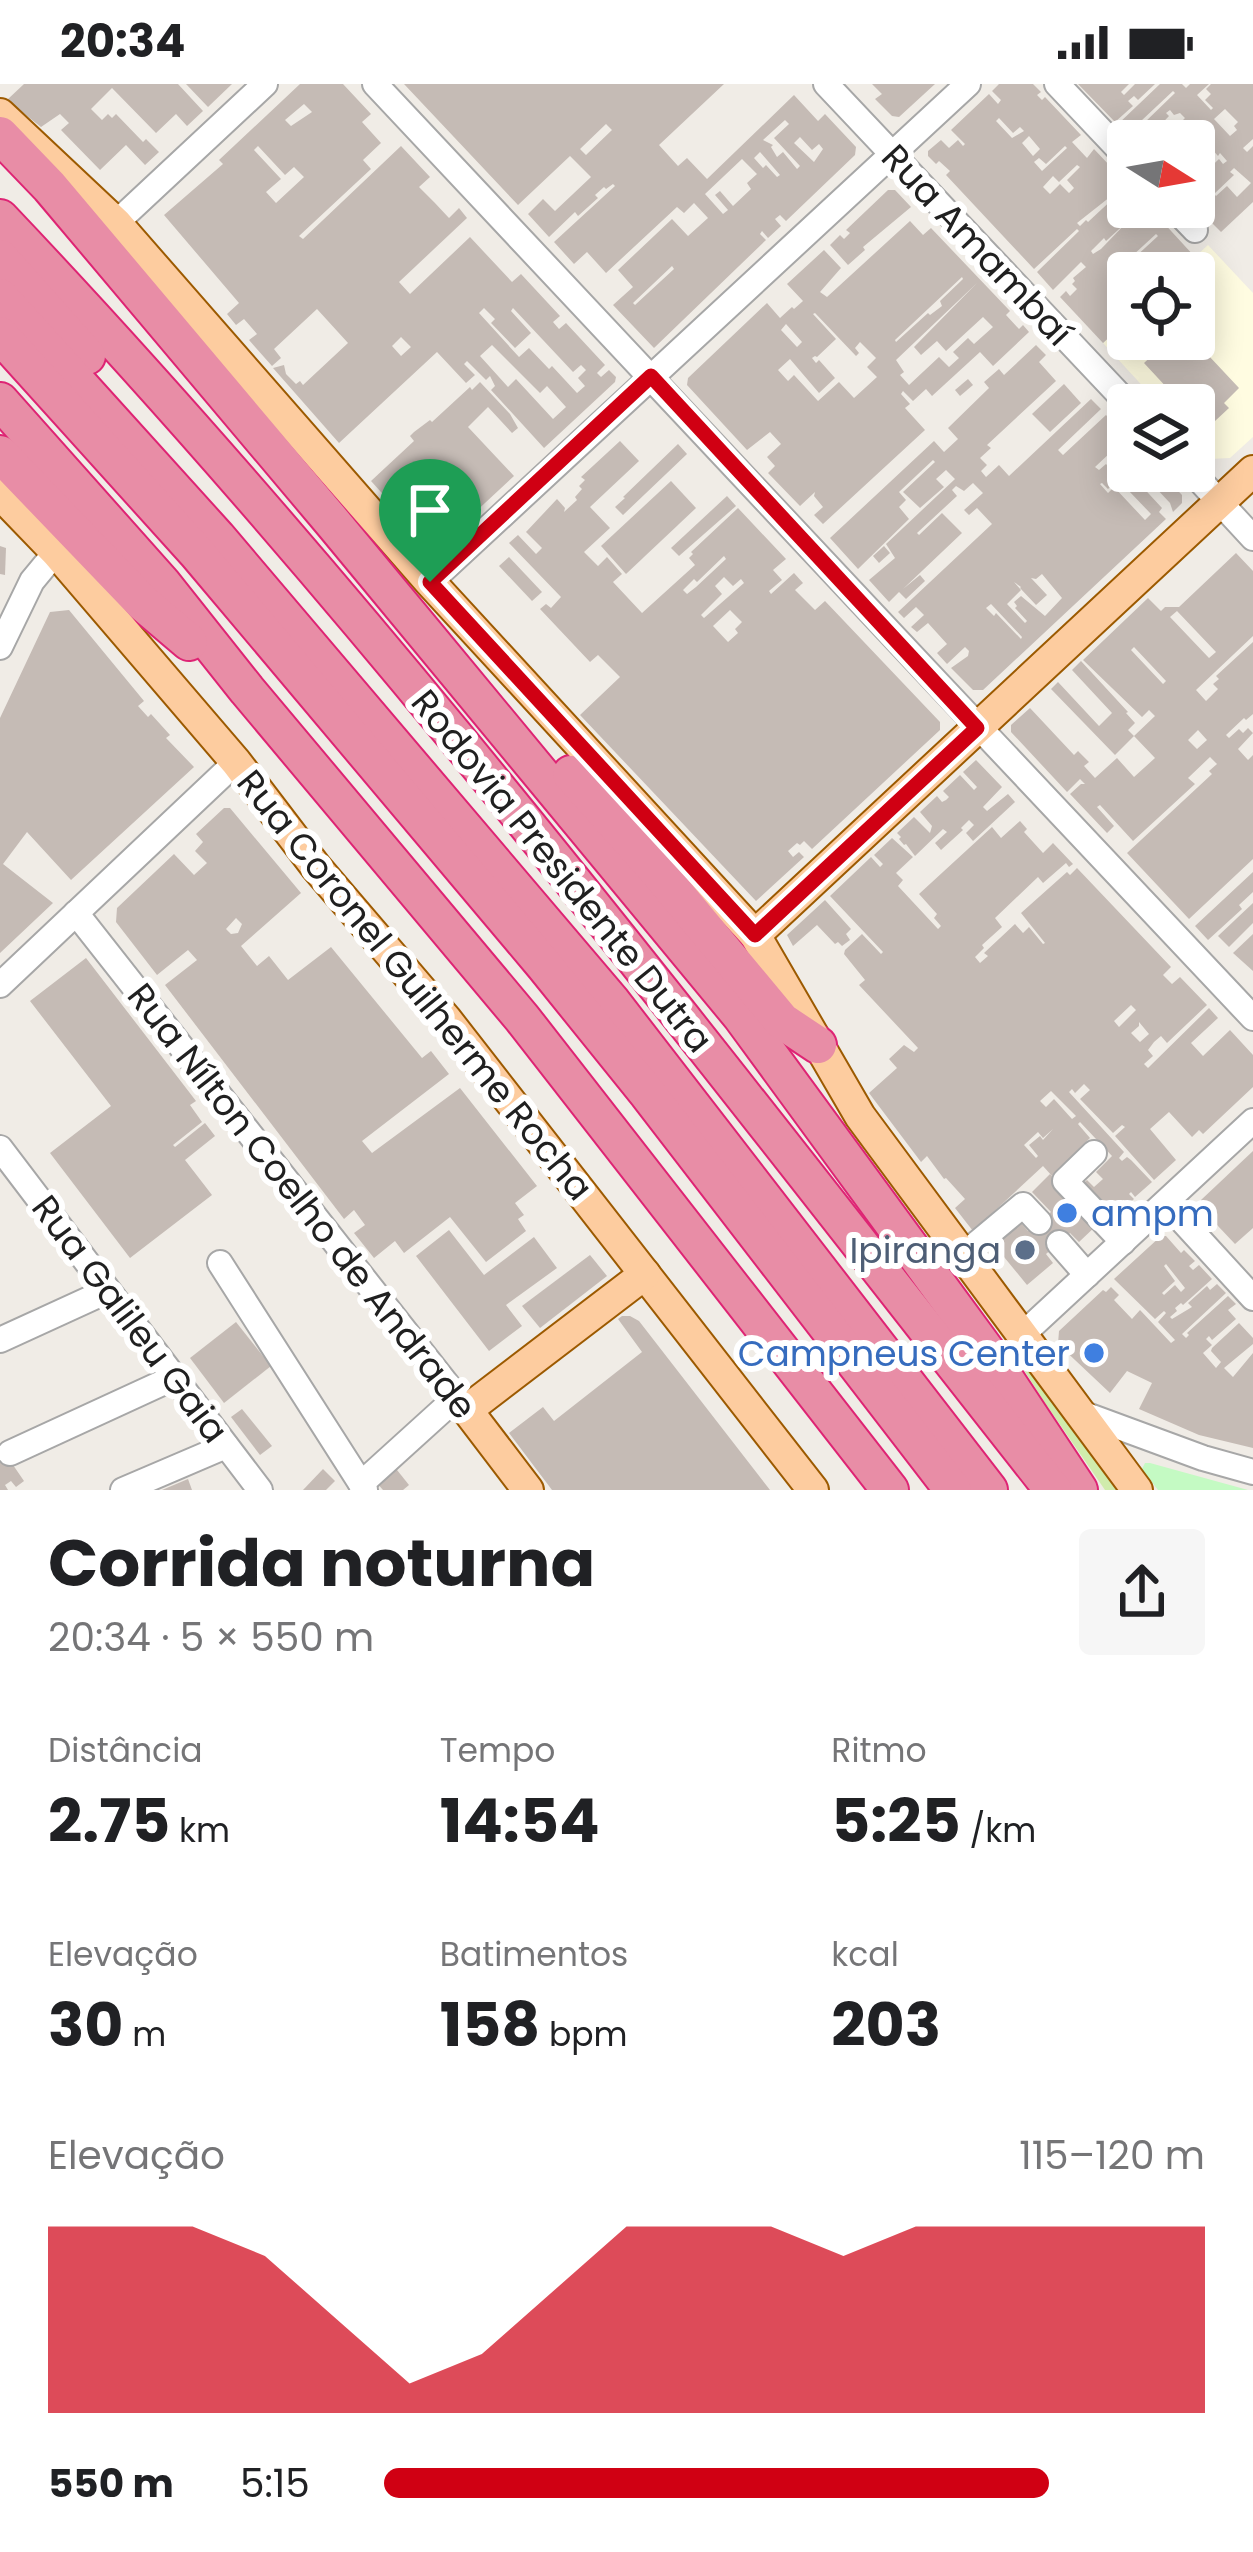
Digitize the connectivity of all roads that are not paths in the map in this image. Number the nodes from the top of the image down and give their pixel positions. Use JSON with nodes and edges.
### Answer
{"nodes":[{"id":1,"x":265,"y":84,"type":"edge"},
{"id":2,"x":375,"y":84,"type":"edge"},
{"id":3,"x":826,"y":84,"type":"edge"},
{"id":4,"x":968,"y":84,"type":"edge"},
{"id":5,"x":1057,"y":84,"type":"edge"},
{"id":6,"x":0,"y":114,"type":"edge"},
{"id":7,"x":0,"y":135,"type":"edge"},
{"id":8,"x":1107,"y":137,"type":"edge"},
{"id":9,"x":893,"y":155,"type":"junction"},
{"id":10,"x":0,"y":218,"type":"edge"},
{"id":11,"x":116,"y":223,"type":"junction"},
{"id":12,"x":0,"y":258,"type":"edge"},
{"id":13,"x":0,"y":297,"type":"edge"},
{"id":14,"x":0,"y":335,"type":"edge"},
{"id":15,"x":651,"y":376,"type":"junction"},
{"id":16,"x":1109,"y":384,"type":"edge"},
{"id":17,"x":0,"y":401,"type":"edge"},
{"id":18,"x":0,"y":454,"type":"edge"},
{"id":19,"x":1253,"y":471,"type":"edge"},
{"id":20,"x":1211,"y":492,"type":"edge"},
{"id":21,"x":0,"y":494,"type":"edge"},
{"id":22,"x":1220,"y":502,"type":"junction"},
{"id":23,"x":334,"y":524,"type":"junction"},
{"id":24,"x":1253,"y":538,"type":"edge"},
{"id":25,"x":56,"y":552,"type":"junction"},
{"id":26,"x":430,"y":582,"type":"junction"},
{"id":27,"x":0,"y":647,"type":"edge"},
{"id":28,"x":247,"y":690,"type":"junction"},
{"id":29,"x":977,"y":728,"type":"junction"},
{"id":30,"x":409,"y":761,"type":"junction"},
{"id":31,"x":236,"y":762,"type":"junction"},
{"id":32,"x":76,"y":913,"type":"junction"},
{"id":33,"x":755,"y":935,"type":"junction"},
{"id":34,"x":0,"y":985,"type":"edge"},
{"id":35,"x":1253,"y":1018,"type":"edge"},
{"id":36,"x":818,"y":1045,"type":"junction"},
{"id":37,"x":1253,"y":1121,"type":"edge"},
{"id":38,"x":0,"y":1148,"type":"edge"},
{"id":39,"x":1094,"y":1153,"type":"dead end"},
{"id":40,"x":1166,"y":1203,"type":"junction"},
{"id":41,"x":1039,"y":1222,"type":"dead end"},
{"id":42,"x":1123,"y":1242,"type":"junction"},
{"id":43,"x":1059,"y":1244,"type":"dead end"},
{"id":44,"x":962,"y":1256,"type":"junction"},
{"id":45,"x":220,"y":1263,"type":"dead end"},
{"id":46,"x":645,"y":1274,"type":"junction"},
{"id":47,"x":1087,"y":1275,"type":"junction"},
{"id":48,"x":107,"y":1291,"type":"junction"},
{"id":49,"x":1253,"y":1298,"type":"edge"},
{"id":50,"x":1021,"y":1336,"type":"junction"},
{"id":51,"x":0,"y":1340,"type":"edge"},
{"id":52,"x":173,"y":1378,"type":"junction"},
{"id":53,"x":462,"y":1404,"type":"junction"},
{"id":54,"x":1081,"y":1413,"type":"junction"},
{"id":55,"x":226,"y":1446,"type":"junction"},
{"id":56,"x":10,"y":1453,"type":"dead end"},
{"id":57,"x":1253,"y":1472,"type":"edge"},
{"id":58,"x":363,"y":1487,"type":"edge"},
{"id":59,"x":123,"y":1490,"type":"edge"},
{"id":60,"x":260,"y":1490,"type":"edge"},
{"id":61,"x":528,"y":1490,"type":"edge"},
{"id":62,"x":813,"y":1490,"type":"edge"},
{"id":63,"x":890,"y":1490,"type":"edge"},
{"id":64,"x":952,"y":1490,"type":"edge"},
{"id":65,"x":989,"y":1490,"type":"edge"},
{"id":66,"x":1053,"y":1490,"type":"edge"},
{"id":67,"x":1079,"y":1490,"type":"edge"},
{"id":68,"x":1137,"y":1490,"type":"edge"}],
"edges":[{"from":1,"to":11,"type":"street"},
{"from":2,"to":15,"type":"street"},
{"from":3,"to":9,"type":"street","name":"Rua Amambaí"},
{"from":4,"to":9,"type":"street"},
{"from":5,"to":8,"type":"street"},
{"from":6,"to":11,"type":"main road"},
{"from":7,"to":23,"type":"highway"},
{"from":9,"to":15,"type":"street"},
{"from":9,"to":16,"type":"street","name":"Rua Amambaí"},
{"from":10,"to":66,"type":"highway","name":"Rodovia Presidente Dutra"},
{"from":11,"to":26,"type":"main road"},
{"from":12,"to":30,"type":"highway"},
{"from":13,"to":30,"type":"highway","name":"Rodovia Presidente Dutra"},
{"from":14,"to":64,"type":"highway","name":"Rodovia Presidente Dutra"},
{"from":15,"to":26,"type":"street"},
{"from":15,"to":29,"type":"street"},
{"from":17,"to":28,"type":"highway"},
{"from":18,"to":28,"type":"highway"},
{"from":19,"to":22,"type":"main road"},
{"from":20,"to":22,"type":"street"},
{"from":21,"to":25,"type":"main road","name":"Rua Coronel Guilherme Rocha"},
{"from":22,"to":24,"type":"street"},
{"from":22,"to":29,"type":"main road"},
{"from":23,"to":36,"type":"highway"},
{"from":23,"to":67,"type":"highway"},
{"from":25,"to":27,"type":"street"},
{"from":25,"to":31,"type":"main road","name":"Rua Coronel Guilherme Rocha"},
{"from":26,"to":33,"type":"main road"},
{"from":28,"to":63,"type":"highway"},
{"from":29,"to":33,"type":"main road"},
{"from":29,"to":35,"type":"street"},
{"from":30,"to":65,"type":"highway","name":"Rodovia Presidente Dutra"},
{"from":31,"to":32,"type":"street"},
{"from":31,"to":46,"type":"main road","name":"Rua Coronel Guilherme Rocha"},
{"from":32,"to":34,"type":"street"},
{"from":32,"to":53,"type":"street","name":"Rua Nílton Coelho de Andrade"},
{"from":33,"to":36,"type":"main road"},
{"from":36,"to":44,"type":"main road"},
{"from":37,"to":40,"type":"street"},
{"from":38,"to":48,"type":"street","name":"Rua Galileu Gaia"},
{"from":39,"to":42,"type":"street"},
{"from":40,"to":42,"type":"street"},
{"from":40,"to":49,"type":"street"},
{"from":41,"to":44,"type":"street"},
{"from":42,"to":47,"type":"street"},
{"from":43,"to":47,"type":"street"},
{"from":44,"to":50,"type":"main road"},
{"from":45,"to":58,"type":"street"},
{"from":46,"to":53,"type":"main road"},
{"from":46,"to":62,"type":"main road","name":"Rua Coronel Guilherme Rocha"},
{"from":47,"to":50,"type":"street"},
{"from":48,"to":51,"type":"street"},
{"from":48,"to":52,"type":"street","name":"Rua Galileu Gaia"},
{"from":50,"to":54,"type":"main road"},
{"from":52,"to":55,"type":"street","name":"Rua Galileu Gaia"},
{"from":52,"to":56,"type":"street"},
{"from":53,"to":58,"type":"street"},
{"from":53,"to":61,"type":"main road","name":"Rua Nílton Coelho de Andrade"},
{"from":54,"to":57,"type":"street"},
{"from":54,"to":68,"type":"main road"},
{"from":55,"to":59,"type":"street"},
{"from":55,"to":60,"type":"street","name":"Rua Galileu Gaia"}]}
